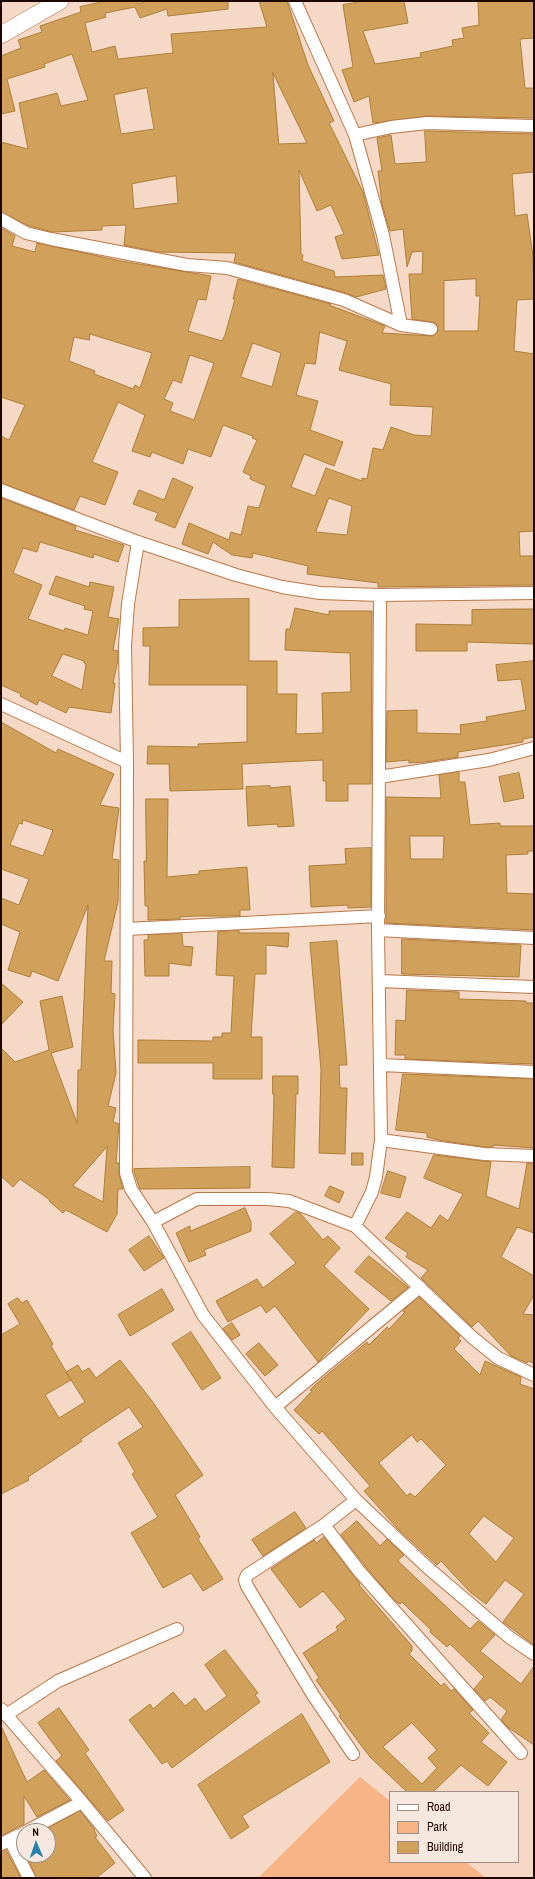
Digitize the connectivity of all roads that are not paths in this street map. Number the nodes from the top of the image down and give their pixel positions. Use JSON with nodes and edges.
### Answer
{"nodes":[{"id":1,"x":60,"y":1,"type":"edge"},
{"id":2,"x":295,"y":1,"type":"edge"},
{"id":3,"x":1,"y":35,"type":"edge"},
{"id":4,"x":534,"y":126,"type":"edge"},
{"id":5,"x":355,"y":136,"type":"junction"},
{"id":6,"x":1,"y":219,"type":"edge"},
{"id":7,"x":401,"y":325,"type":"junction"},
{"id":8,"x":431,"y":329,"type":"dead end"},
{"id":9,"x":1,"y":490,"type":"edge"},
{"id":10,"x":138,"y":542,"type":"junction"},
{"id":11,"x":534,"y":593,"type":"edge"},
{"id":12,"x":380,"y":595,"type":"junction"},
{"id":13,"x":1,"y":704,"type":"edge"},
{"id":14,"x":534,"y":748,"type":"edge"},
{"id":15,"x":127,"y":762,"type":"junction"},
{"id":16,"x":379,"y":777,"type":"junction"},
{"id":17,"x":378,"y":916,"type":"junction"},
{"id":18,"x":127,"y":929,"type":"junction"},
{"id":19,"x":378,"y":930,"type":"junction"},
{"id":20,"x":534,"y":938,"type":"edge"},
{"id":21,"x":379,"y":981,"type":"junction"},
{"id":22,"x":534,"y":987,"type":"edge"},
{"id":23,"x":380,"y":1065,"type":"junction"},
{"id":24,"x":534,"y":1072,"type":"edge"},
{"id":25,"x":382,"y":1140,"type":"junction"},
{"id":26,"x":534,"y":1156,"type":"edge"},
{"id":27,"x":153,"y":1222,"type":"junction"},
{"id":28,"x":355,"y":1226,"type":"junction"},
{"id":29,"x":420,"y":1287,"type":"junction"},
{"id":30,"x":534,"y":1375,"type":"edge"},
{"id":31,"x":275,"y":1407,"type":"junction"},
{"id":32,"x":356,"y":1500,"type":"junction"},
{"id":33,"x":324,"y":1525,"type":"junction"},
{"id":34,"x":178,"y":1629,"type":"dead end"},
{"id":35,"x":534,"y":1654,"type":"edge"},
{"id":36,"x":4,"y":1712,"type":"edge"},
{"id":37,"x":521,"y":1753,"type":"dead end"},
{"id":38,"x":353,"y":1754,"type":"dead end"},
{"id":39,"x":82,"y":1802,"type":"junction"},
{"id":40,"x":42,"y":1823,"type":"edge"},
{"id":41,"x":16,"y":1837,"type":"edge"},
{"id":42,"x":6,"y":1842,"type":"edge"},
{"id":43,"x":29,"y":1878,"type":"edge"},
{"id":44,"x":145,"y":1878,"type":"edge"}],
"edges":[{"from":1,"to":3,"type":"main road"},
{"from":2,"to":5,"type":"street"},
{"from":4,"to":5,"type":"street"},
{"from":5,"to":7,"type":"street"},
{"from":6,"to":7,"type":"street"},
{"from":7,"to":8,"type":"street"},
{"from":9,"to":10,"type":"street"},
{"from":10,"to":12,"type":"street"},
{"from":10,"to":15,"type":"street"},
{"from":11,"to":12,"type":"street"},
{"from":12,"to":16,"type":"street"},
{"from":13,"to":15,"type":"street"},
{"from":14,"to":16,"type":"street"},
{"from":15,"to":18,"type":"street"},
{"from":16,"to":17,"type":"street"},
{"from":17,"to":18,"type":"street"},
{"from":17,"to":19,"type":"street"},
{"from":18,"to":27,"type":"street"},
{"from":19,"to":20,"type":"street"},
{"from":19,"to":21,"type":"street"},
{"from":21,"to":22,"type":"street"},
{"from":21,"to":23,"type":"street"},
{"from":23,"to":24,"type":"street"},
{"from":23,"to":25,"type":"street"},
{"from":25,"to":26,"type":"street"},
{"from":25,"to":28,"type":"street"},
{"from":27,"to":28,"type":"street"},
{"from":27,"to":31,"type":"street"},
{"from":28,"to":29,"type":"street"},
{"from":29,"to":30,"type":"street"},
{"from":29,"to":31,"type":"street"},
{"from":31,"to":32,"type":"street"},
{"from":32,"to":33,"type":"street"},
{"from":32,"to":35,"type":"street"},
{"from":33,"to":37,"type":"street"},
{"from":33,"to":38,"type":"street"},
{"from":34,"to":36,"type":"street"},
{"from":36,"to":39,"type":"street"},
{"from":39,"to":40,"type":"street"},
{"from":39,"to":44,"type":"street"},
{"from":41,"to":42,"type":"street"},
{"from":42,"to":43,"type":"street"}]}
